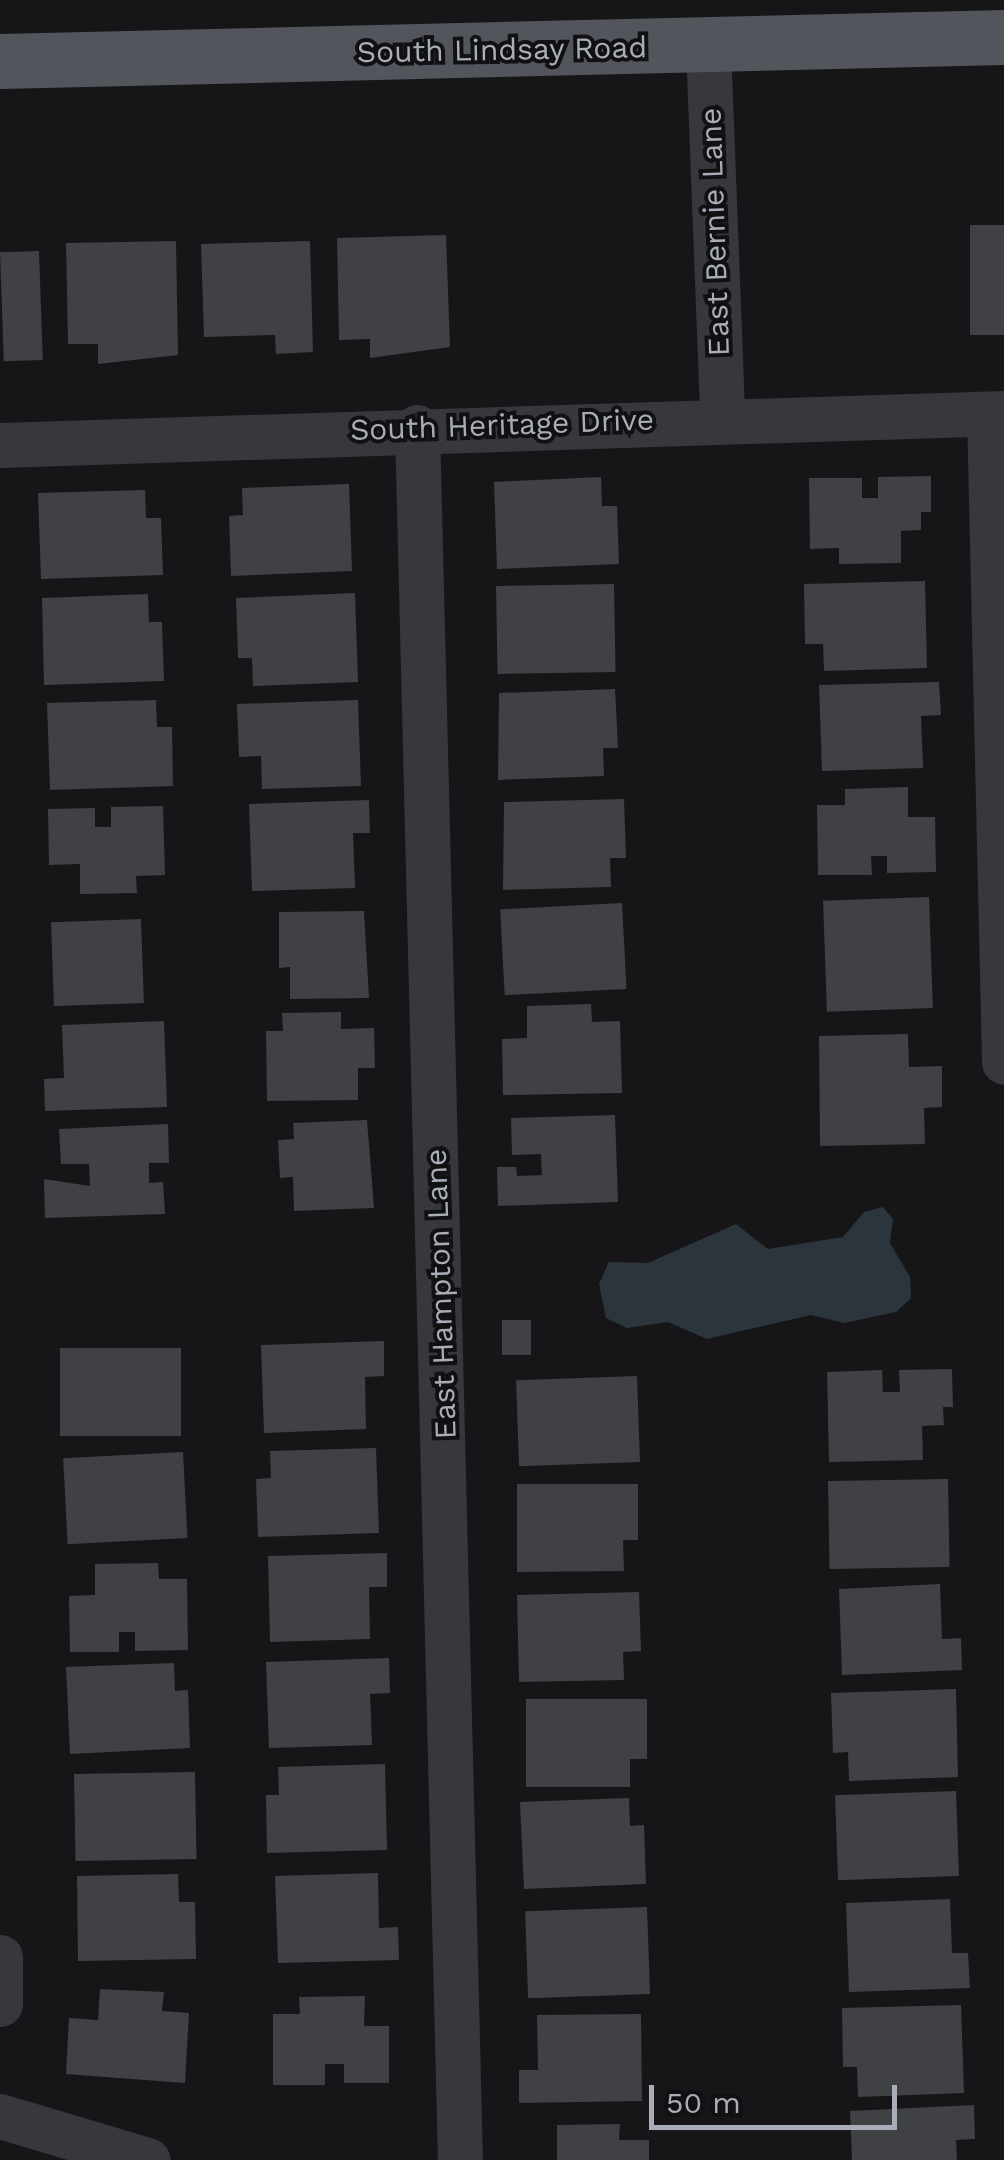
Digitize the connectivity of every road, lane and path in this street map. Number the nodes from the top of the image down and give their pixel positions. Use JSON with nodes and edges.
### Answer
{"nodes":[{"id":1,"x":1004,"y":37,"type":"edge"},
{"id":2,"x":708,"y":46,"type":"junction"},
{"id":3,"x":0,"y":61,"type":"edge"},
{"id":4,"x":996,"y":414,"type":"edge"},
{"id":5,"x":722,"y":418,"type":"junction"},
{"id":6,"x":417,"y":427,"type":"junction"},
{"id":7,"x":0,"y":445,"type":"edge"},
{"id":8,"x":1004,"y":1062,"type":"edge"},
{"id":9,"x":0,"y":1957,"type":"edge"},
{"id":10,"x":0,"y":2004,"type":"edge"},
{"id":11,"x":0,"y":2116,"type":"edge"},
{"id":12,"x":148,"y":2160,"type":"edge"},
{"id":13,"x":460,"y":2160,"type":"edge"}],
"edges":[{"from":1,"to":2,"type":"main road","name":"South Lindsay Road"},
{"from":2,"to":3,"type":"main road","name":"South Lindsay Road"},
{"from":2,"to":5,"type":"street","name":"East Bernie Lane"},
{"from":4,"to":5,"type":"street","name":"South Heritage Drive"},
{"from":4,"to":8,"type":"street"},
{"from":5,"to":6,"type":"street","name":"South Heritage Drive"},
{"from":6,"to":7,"type":"street","name":"South Heritage Drive"},
{"from":6,"to":13,"type":"street","name":"East Hampton Lane"},
{"from":9,"to":10,"type":"street"},
{"from":11,"to":12,"type":"street"}]}
